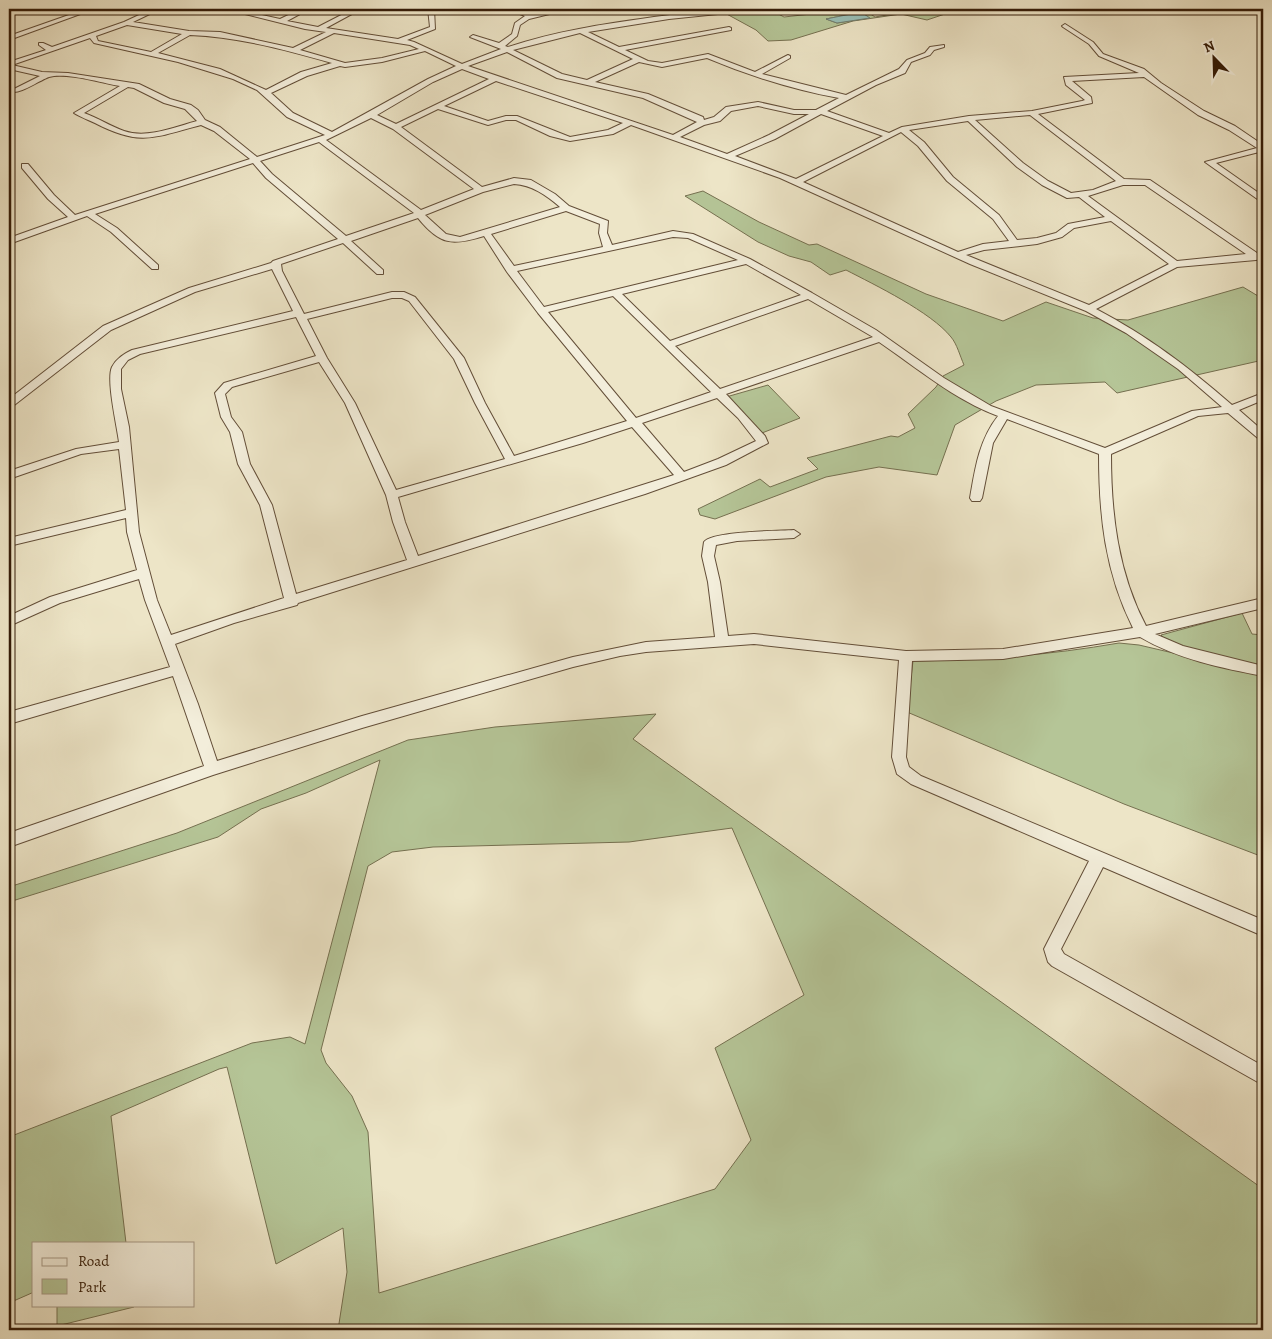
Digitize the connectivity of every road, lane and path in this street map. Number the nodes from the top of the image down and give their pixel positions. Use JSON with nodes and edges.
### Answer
{"nodes":[{"id":1,"x":17,"y":9,"type":"edge"},
{"id":2,"x":91,"y":9,"type":"edge"},
{"id":3,"x":157,"y":9,"type":"edge"},
{"id":4,"x":228,"y":9,"type":"edge"},
{"id":5,"x":306,"y":9,"type":"edge"},
{"id":6,"x":358,"y":9,"type":"edge"},
{"id":7,"x":431,"y":9,"type":"edge"},
{"id":8,"x":510,"y":9,"type":"edge"},
{"id":9,"x":567,"y":9,"type":"edge"},
{"id":10,"x":747,"y":9,"type":"edge"},
{"id":11,"x":9,"y":12,"type":"edge"},
{"id":12,"x":530,"y":14,"type":"edge"},
{"id":13,"x":669,"y":17,"type":"junction"},
{"id":14,"x":281,"y":21,"type":"junction"},
{"id":15,"x":677,"y":23,"type":"dead end"},
{"id":16,"x":126,"y":24,"type":"junction"},
{"id":17,"x":1065,"y":26,"type":"dead end"},
{"id":18,"x":319,"y":29,"type":"junction"},
{"id":19,"x":578,"y":30,"type":"junction"},
{"id":20,"x":686,"y":30,"type":"dead end"},
{"id":21,"x":729,"y":30,"type":"dead end"},
{"id":22,"x":334,"y":31,"type":"junction"},
{"id":23,"x":189,"y":33,"type":"junction"},
{"id":24,"x":693,"y":35,"type":"junction"},
{"id":25,"x":92,"y":36,"type":"junction"},
{"id":26,"x":473,"y":37,"type":"dead end"},
{"id":27,"x":9,"y":38,"type":"edge"},
{"id":28,"x":401,"y":40,"type":"junction"},
{"id":29,"x":41,"y":44,"type":"dead end"},
{"id":30,"x":500,"y":46,"type":"junction"},
{"id":31,"x":942,"y":46,"type":"dead end"},
{"id":32,"x":426,"y":49,"type":"junction"},
{"id":33,"x":508,"y":49,"type":"junction"},
{"id":34,"x":618,"y":49,"type":"junction"},
{"id":35,"x":52,"y":50,"type":"junction"},
{"id":36,"x":294,"y":50,"type":"junction"},
{"id":37,"x":153,"y":53,"type":"junction"},
{"id":38,"x":788,"y":57,"type":"dead end"},
{"id":39,"x":638,"y":60,"type":"junction"},
{"id":40,"x":339,"y":64,"type":"junction"},
{"id":41,"x":9,"y":65,"type":"edge"},
{"id":42,"x":462,"y":66,"type":"junction"},
{"id":43,"x":51,"y":74,"type":"junction"},
{"id":44,"x":756,"y":74,"type":"junction"},
{"id":45,"x":1145,"y":74,"type":"junction"},
{"id":46,"x":496,"y":78,"type":"junction"},
{"id":47,"x":587,"y":82,"type":"junction"},
{"id":48,"x":126,"y":84,"type":"junction"},
{"id":49,"x":14,"y":91,"type":"dead end"},
{"id":50,"x":265,"y":93,"type":"junction"},
{"id":51,"x":846,"y":96,"type":"junction"},
{"id":52,"x":439,"y":107,"type":"junction"},
{"id":53,"x":819,"y":111,"type":"junction"},
{"id":54,"x":1032,"y":113,"type":"junction"},
{"id":55,"x":372,"y":115,"type":"junction"},
{"id":56,"x":969,"y":118,"type":"junction"},
{"id":57,"x":202,"y":122,"type":"junction"},
{"id":58,"x":631,"y":122,"type":"junction"},
{"id":59,"x":701,"y":123,"type":"junction"},
{"id":60,"x":396,"y":127,"type":"junction"},
{"id":61,"x":902,"y":129,"type":"junction"},
{"id":62,"x":332,"y":135,"type":"junction"},
{"id":63,"x":888,"y":135,"type":"junction"},
{"id":64,"x":673,"y":138,"type":"junction"},
{"id":65,"x":320,"y":139,"type":"junction"},
{"id":66,"x":1263,"y":149,"type":"edge"},
{"id":67,"x":729,"y":156,"type":"junction"},
{"id":68,"x":255,"y":161,"type":"junction"},
{"id":69,"x":24,"y":166,"type":"dead end"},
{"id":70,"x":797,"y":182,"type":"junction"},
{"id":71,"x":1122,"y":182,"type":"junction"},
{"id":72,"x":480,"y":190,"type":"junction"},
{"id":73,"x":1081,"y":195,"type":"junction"},
{"id":74,"x":1263,"y":200,"type":"edge"},
{"id":75,"x":566,"y":208,"type":"junction"},
{"id":76,"x":88,"y":213,"type":"junction"},
{"id":77,"x":420,"y":214,"type":"junction"},
{"id":78,"x":74,"y":218,"type":"junction"},
{"id":79,"x":1114,"y":218,"type":"junction"},
{"id":80,"x":486,"y":233,"type":"junction"},
{"id":81,"x":343,"y":240,"type":"junction"},
{"id":82,"x":9,"y":241,"type":"edge"},
{"id":83,"x":1015,"y":244,"type":"junction"},
{"id":84,"x":608,"y":247,"type":"junction"},
{"id":85,"x":958,"y":255,"type":"junction"},
{"id":86,"x":1260,"y":256,"type":"edge"},
{"id":87,"x":748,"y":261,"type":"junction"},
{"id":88,"x":1175,"y":264,"type":"junction"},
{"id":89,"x":275,"y":265,"type":"junction"},
{"id":90,"x":155,"y":267,"type":"dead end"},
{"id":91,"x":510,"y":270,"type":"junction"},
{"id":92,"x":380,"y":272,"type":"dead end"},
{"id":93,"x":615,"y":293,"type":"junction"},
{"id":94,"x":809,"y":295,"type":"junction"},
{"id":95,"x":1089,"y":309,"type":"junction"},
{"id":96,"x":541,"y":311,"type":"junction"},
{"id":97,"x":300,"y":316,"type":"junction"},
{"id":98,"x":880,"y":338,"type":"junction"},
{"id":99,"x":670,"y":344,"type":"junction"},
{"id":100,"x":322,"y":358,"type":"junction"},
{"id":101,"x":718,"y":393,"type":"junction"},
{"id":102,"x":1263,"y":396,"type":"edge"},
{"id":103,"x":9,"y":404,"type":"edge"},
{"id":104,"x":1232,"y":409,"type":"junction"},
{"id":105,"x":1005,"y":415,"type":"junction"},
{"id":106,"x":635,"y":422,"type":"junction"},
{"id":107,"x":1263,"y":437,"type":"edge"},
{"id":108,"x":124,"y":445,"type":"junction"},
{"id":109,"x":1105,"y":452,"type":"junction"},
{"id":110,"x":511,"y":460,"type":"junction"},
{"id":111,"x":9,"y":475,"type":"edge"},
{"id":112,"x":682,"y":477,"type":"junction"},
{"id":113,"x":392,"y":495,"type":"junction"},
{"id":114,"x":976,"y":498,"type":"dead end"},
{"id":115,"x":132,"y":512,"type":"junction"},
{"id":116,"x":794,"y":534,"type":"dead end"},
{"id":117,"x":9,"y":542,"type":"edge"},
{"id":118,"x":414,"y":561,"type":"junction"},
{"id":119,"x":143,"y":573,"type":"junction"},
{"id":120,"x":292,"y":602,"type":"junction"},
{"id":121,"x":1263,"y":603,"type":"edge"},
{"id":122,"x":9,"y":621,"type":"edge"},
{"id":123,"x":1142,"y":632,"type":"junction"},
{"id":124,"x":722,"y":640,"type":"junction"},
{"id":125,"x":167,"y":642,"type":"junction"},
{"id":126,"x":906,"y":656,"type":"junction"},
{"id":127,"x":177,"y":670,"type":"junction"},
{"id":128,"x":1263,"y":671,"type":"edge"},
{"id":129,"x":9,"y":718,"type":"edge"},
{"id":130,"x":212,"y":769,"type":"junction"},
{"id":131,"x":9,"y":840,"type":"edge"},
{"id":132,"x":1099,"y":858,"type":"junction"},
{"id":133,"x":1263,"y":928,"type":"edge"},
{"id":134,"x":1263,"y":1076,"type":"edge"}],
"edges":[{"from":1,"to":11,"type":"street"},
{"from":2,"to":27,"type":"street"},
{"from":3,"to":16,"type":"street"},
{"from":4,"to":14,"type":"street"},
{"from":5,"to":14,"type":"street"},
{"from":6,"to":18,"type":"street"},
{"from":7,"to":28,"type":"street"},
{"from":8,"to":12,"type":"street"},
{"from":9,"to":12,"type":"street"},
{"from":10,"to":13,"type":"street"},
{"from":12,"to":30,"type":"street"},
{"from":13,"to":15,"type":"street"},
{"from":13,"to":19,"type":"street"},
{"from":14,"to":18,"type":"street"},
{"from":16,"to":23,"type":"street"},
{"from":16,"to":25,"type":"street"},
{"from":17,"to":45,"type":"street"},
{"from":18,"to":22,"type":"street"},
{"from":19,"to":33,"type":"street"},
{"from":19,"to":34,"type":"street"},
{"from":20,"to":24,"type":"street"},
{"from":21,"to":24,"type":"street"},
{"from":22,"to":28,"type":"street"},
{"from":22,"to":36,"type":"street"},
{"from":23,"to":36,"type":"street"},
{"from":23,"to":37,"type":"street"},
{"from":24,"to":34,"type":"street"},
{"from":25,"to":35,"type":"street"},
{"from":25,"to":37,"type":"street"},
{"from":26,"to":30,"type":"street"},
{"from":28,"to":32,"type":"street"},
{"from":29,"to":35,"type":"street"},
{"from":30,"to":33,"type":"street"},
{"from":31,"to":51,"type":"street"},
{"from":32,"to":40,"type":"street"},
{"from":32,"to":42,"type":"street"},
{"from":33,"to":42,"type":"street"},
{"from":33,"to":47,"type":"street"},
{"from":34,"to":39,"type":"street"},
{"from":35,"to":41,"type":"street"},
{"from":36,"to":40,"type":"street"},
{"from":37,"to":50,"type":"street"},
{"from":38,"to":44,"type":"street"},
{"from":39,"to":44,"type":"street"},
{"from":39,"to":47,"type":"street"},
{"from":40,"to":50,"type":"street"},
{"from":41,"to":43,"type":"street"},
{"from":42,"to":46,"type":"street"},
{"from":42,"to":55,"type":"street"},
{"from":43,"to":48,"type":"street"},
{"from":43,"to":49,"type":"street"},
{"from":44,"to":51,"type":"street"},
{"from":45,"to":54,"type":"street"},
{"from":45,"to":66,"type":"street"},
{"from":46,"to":52,"type":"street"},
{"from":46,"to":58,"type":"street"},
{"from":47,"to":59,"type":"street"},
{"from":48,"to":57,"type":"street"},
{"from":48,"to":57,"type":"street"},
{"from":50,"to":62,"type":"street"},
{"from":51,"to":53,"type":"street"},
{"from":52,"to":58,"type":"street"},
{"from":52,"to":60,"type":"street"},
{"from":53,"to":59,"type":"street"},
{"from":53,"to":63,"type":"street"},
{"from":53,"to":67,"type":"street"},
{"from":54,"to":56,"type":"street"},
{"from":54,"to":71,"type":"street"},
{"from":55,"to":60,"type":"street"},
{"from":55,"to":62,"type":"street"},
{"from":56,"to":61,"type":"street"},
{"from":56,"to":73,"type":"street"},
{"from":57,"to":68,"type":"street"},
{"from":58,"to":64,"type":"street"},
{"from":59,"to":64,"type":"street"},
{"from":60,"to":72,"type":"street"},
{"from":61,"to":63,"type":"street"},
{"from":61,"to":83,"type":"street"},
{"from":62,"to":65,"type":"street"},
{"from":63,"to":70,"type":"street"},
{"from":64,"to":67,"type":"street"},
{"from":65,"to":68,"type":"street"},
{"from":65,"to":77,"type":"street"},
{"from":66,"to":74,"type":"street"},
{"from":67,"to":70,"type":"street"},
{"from":68,"to":76,"type":"street"},
{"from":68,"to":81,"type":"street"},
{"from":69,"to":78,"type":"street"},
{"from":70,"to":85,"type":"street"},
{"from":71,"to":73,"type":"street"},
{"from":71,"to":86,"type":"street"},
{"from":72,"to":75,"type":"street"},
{"from":72,"to":77,"type":"street"},
{"from":73,"to":79,"type":"street"},
{"from":75,"to":80,"type":"street"},
{"from":75,"to":84,"type":"street"},
{"from":76,"to":78,"type":"street"},
{"from":76,"to":90,"type":"street"},
{"from":77,"to":80,"type":"street"},
{"from":77,"to":81,"type":"street"},
{"from":78,"to":82,"type":"street"},
{"from":79,"to":83,"type":"street"},
{"from":79,"to":88,"type":"street"},
{"from":80,"to":91,"type":"street"},
{"from":81,"to":89,"type":"street"},
{"from":81,"to":92,"type":"street"},
{"from":83,"to":85,"type":"street"},
{"from":84,"to":87,"type":"street"},
{"from":84,"to":91,"type":"street"},
{"from":85,"to":95,"type":"street"},
{"from":86,"to":88,"type":"street"},
{"from":87,"to":93,"type":"street"},
{"from":87,"to":94,"type":"street"},
{"from":88,"to":95,"type":"street"},
{"from":89,"to":97,"type":"street"},
{"from":89,"to":103,"type":"street"},
{"from":91,"to":96,"type":"street"},
{"from":93,"to":96,"type":"street"},
{"from":93,"to":99,"type":"street"},
{"from":94,"to":98,"type":"street"},
{"from":94,"to":99,"type":"street"},
{"from":95,"to":104,"type":"street"},
{"from":96,"to":106,"type":"street"},
{"from":97,"to":100,"type":"street"},
{"from":97,"to":108,"type":"street"},
{"from":97,"to":110,"type":"street"},
{"from":98,"to":101,"type":"street"},
{"from":98,"to":105,"type":"street"},
{"from":99,"to":101,"type":"street"},
{"from":100,"to":113,"type":"street"},
{"from":100,"to":120,"type":"street"},
{"from":101,"to":106,"type":"street"},
{"from":101,"to":112,"type":"street"},
{"from":102,"to":104,"type":"street"},
{"from":104,"to":107,"type":"street"},
{"from":104,"to":109,"type":"street"},
{"from":105,"to":109,"type":"street"},
{"from":105,"to":114,"type":"street"},
{"from":106,"to":110,"type":"street"},
{"from":106,"to":112,"type":"street"},
{"from":108,"to":111,"type":"street"},
{"from":108,"to":115,"type":"street"},
{"from":109,"to":123,"type":"street"},
{"from":110,"to":113,"type":"street"},
{"from":112,"to":118,"type":"street"},
{"from":113,"to":118,"type":"street"},
{"from":115,"to":117,"type":"street"},
{"from":115,"to":119,"type":"street"},
{"from":116,"to":124,"type":"street"},
{"from":118,"to":120,"type":"street"},
{"from":119,"to":122,"type":"street"},
{"from":119,"to":125,"type":"street"},
{"from":120,"to":125,"type":"street"},
{"from":121,"to":123,"type":"street"},
{"from":123,"to":126,"type":"street"},
{"from":123,"to":128,"type":"street"},
{"from":124,"to":126,"type":"street"},
{"from":124,"to":130,"type":"street"},
{"from":125,"to":127,"type":"street"},
{"from":126,"to":132,"type":"street"},
{"from":127,"to":129,"type":"street"},
{"from":127,"to":130,"type":"street"},
{"from":130,"to":131,"type":"street"},
{"from":132,"to":133,"type":"street"},
{"from":132,"to":134,"type":"street"}]}
